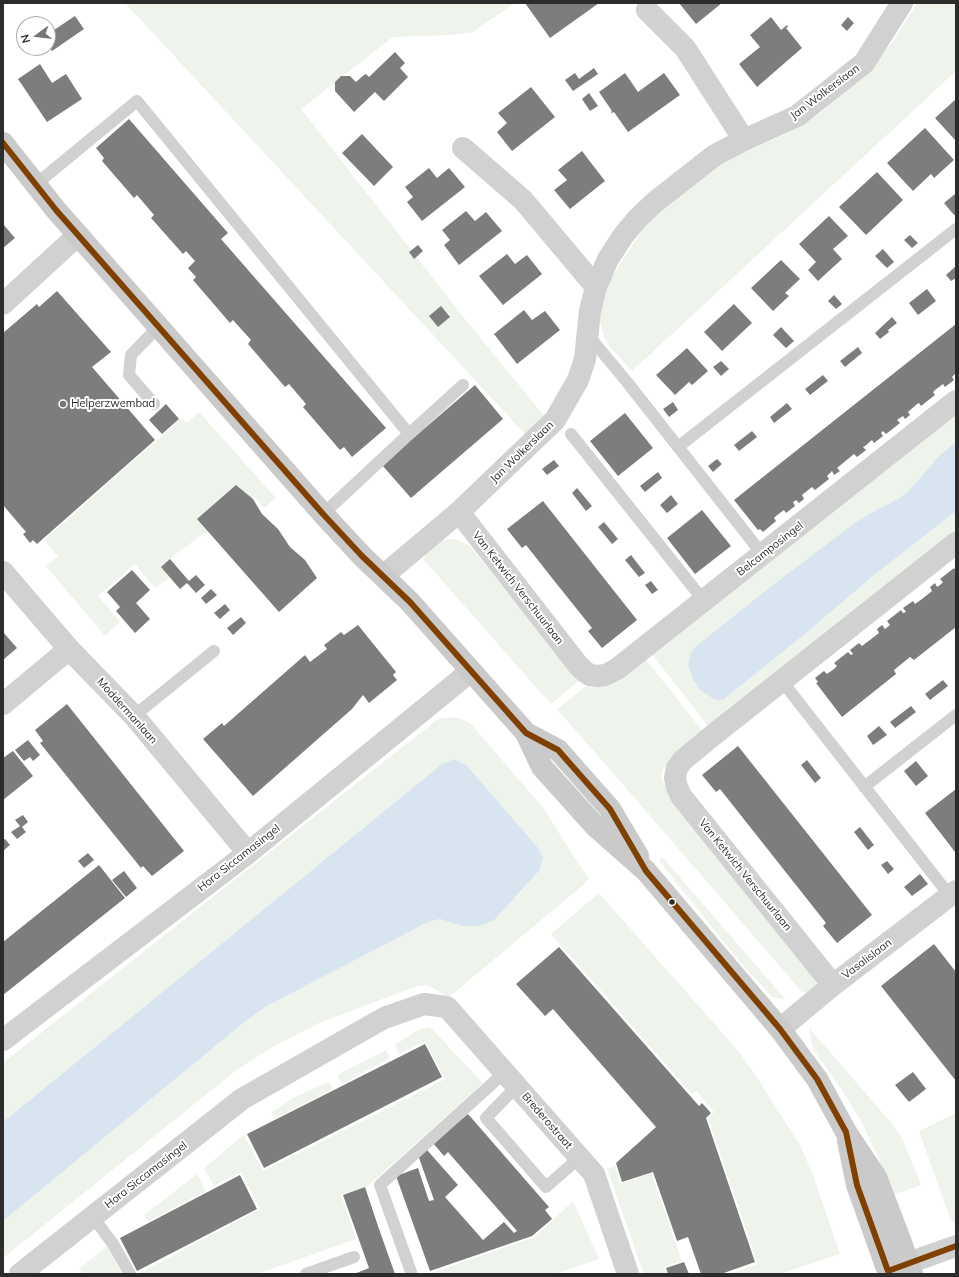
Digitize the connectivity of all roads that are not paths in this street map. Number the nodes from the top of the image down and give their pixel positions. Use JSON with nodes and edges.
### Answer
{"nodes":[{"id":1,"x":902,"y":3,"type":"edge"},
{"id":2,"x":647,"y":10,"type":"dead end"},
{"id":3,"x":744,"y":140,"type":"junction"},
{"id":4,"x":3,"y":143,"type":"edge"},
{"id":5,"x":463,"y":148,"type":"dead end"},
{"id":6,"x":35,"y":185,"type":"junction"},
{"id":7,"x":956,"y":229,"type":"edge"},
{"id":8,"x":78,"y":235,"type":"junction"},
{"id":9,"x":596,"y":287,"type":"junction"},
{"id":10,"x":3,"y":304,"type":"edge"},
{"id":11,"x":158,"y":327,"type":"junction"},
{"id":12,"x":588,"y":336,"type":"junction"},
{"id":13,"x":463,"y":384,"type":"dead end"},
{"id":14,"x":956,"y":401,"type":"edge"},
{"id":15,"x":154,"y":404,"type":"dead end"},
{"id":16,"x":409,"y":434,"type":"junction"},
{"id":17,"x":571,"y":434,"type":"dead end"},
{"id":18,"x":678,"y":447,"type":"junction"},
{"id":19,"x":459,"y":512,"type":"junction"},
{"id":20,"x":323,"y":514,"type":"junction"},
{"id":21,"x":956,"y":543,"type":"edge"},
{"id":22,"x":763,"y":555,"type":"junction"},
{"id":23,"x":3,"y":572,"type":"edge"},
{"id":24,"x":383,"y":576,"type":"junction"},
{"id":25,"x":704,"y":601,"type":"junction"},
{"id":26,"x":69,"y":649,"type":"junction"},
{"id":27,"x":214,"y":651,"type":"dead end"},
{"id":28,"x":578,"y":665,"type":"joint"},
{"id":29,"x":471,"y":671,"type":"junction"},
{"id":30,"x":782,"y":681,"type":"junction"},
{"id":31,"x":3,"y":704,"type":"edge"},
{"id":32,"x":956,"y":715,"type":"edge"},
{"id":33,"x":134,"y":716,"type":"junction"},
{"id":34,"x":864,"y":787,"type":"junction"},
{"id":35,"x":248,"y":853,"type":"junction"},
{"id":36,"x":953,"y":894,"type":"edge"},
{"id":37,"x":833,"y":984,"type":"junction"},
{"id":38,"x":424,"y":1004,"type":"joint"},
{"id":39,"x":780,"y":1029,"type":"junction"},
{"id":40,"x":3,"y":1040,"type":"edge"},
{"id":41,"x":511,"y":1079,"type":"junction"},
{"id":42,"x":579,"y":1158,"type":"junction"},
{"id":43,"x":93,"y":1217,"type":"junction"},
{"id":44,"x":956,"y":1246,"type":"edge"},
{"id":45,"x":354,"y":1257,"type":"dead end"},
{"id":46,"x":895,"y":1270,"type":"edge"},
{"id":47,"x":411,"y":1272,"type":"dead end"},
{"id":48,"x":20,"y":1274,"type":"edge"},
{"id":49,"x":130,"y":1274,"type":"edge"},
{"id":50,"x":306,"y":1274,"type":"edge"},
{"id":51,"x":628,"y":1274,"type":"edge"}],
"edges":[{"from":1,"to":3,"type":"street","name":"Jan Wolkerslaan"},
{"from":2,"to":3,"type":"street"},
{"from":3,"to":9,"type":"street","name":"Jan Wolkerslaan"},
{"from":4,"to":6,"type":"main road"},
{"from":5,"to":9,"type":"street"},
{"from":6,"to":8,"type":"main road"},
{"from":6,"to":16,"type":"lane"},
{"from":7,"to":18,"type":"lane"},
{"from":8,"to":10,"type":"street"},
{"from":8,"to":11,"type":"main road"},
{"from":9,"to":12,"type":"street","name":"Jan Wolkerslaan"},
{"from":11,"to":15,"type":"lane"},
{"from":11,"to":20,"type":"main road"},
{"from":12,"to":18,"type":"lane"},
{"from":12,"to":19,"type":"street","name":"Jan Wolkerslaan"},
{"from":13,"to":16,"type":"lane"},
{"from":14,"to":22,"type":"street","name":"Belcamposingel"},
{"from":16,"to":20,"type":"lane"},
{"from":17,"to":25,"type":"lane"},
{"from":18,"to":22,"type":"lane"},
{"from":19,"to":24,"type":"street","name":"Jan Wolkerslaan"},
{"from":19,"to":28,"type":"street","name":"Van Ketwich Verschuurlaan"},
{"from":20,"to":24,"type":"main road"},
{"from":21,"to":30,"type":"street"},
{"from":22,"to":25,"type":"street","name":"Belcamposingel"},
{"from":23,"to":26,"type":"street","name":"Moddermanlaan"},
{"from":24,"to":29,"type":"main road"},
{"from":25,"to":28,"type":"street","name":"Belcamposingel"},
{"from":26,"to":31,"type":"street"},
{"from":26,"to":33,"type":"street","name":"Moddermanlaan"},
{"from":27,"to":33,"type":"lane"},
{"from":29,"to":35,"type":"street","name":"Hora Siccamasingel"},
{"from":29,"to":39,"type":"main road"},
{"from":30,"to":34,"type":"lane"},
{"from":30,"to":37,"type":"street","name":"Van Ketwich Verschuurlaan"},
{"from":32,"to":34,"type":"lane"},
{"from":33,"to":35,"type":"street","name":"Moddermanlaan"},
{"from":34,"to":36,"type":"lane"},
{"from":35,"to":40,"type":"street","name":"Hora Siccamasingel"},
{"from":36,"to":37,"type":"street","name":"Vasalislaan"},
{"from":37,"to":39,"type":"street","name":"Vasalislaan"},
{"from":38,"to":41,"type":"street","name":"Brederostraat"},
{"from":38,"to":43,"type":"street","name":"Hora Siccamasingel"},
{"from":39,"to":46,"type":"main road"},
{"from":41,"to":42,"type":"street","name":"Brederostraat"},
{"from":41,"to":42,"type":"lane"},
{"from":41,"to":47,"type":"lane"},
{"from":42,"to":51,"type":"street","name":"Brederostraat"},
{"from":43,"to":48,"type":"street","name":"Hora Siccamasingel"},
{"from":43,"to":49,"type":"lane"},
{"from":44,"to":46,"type":"street"},
{"from":45,"to":50,"type":"lane"}]}
